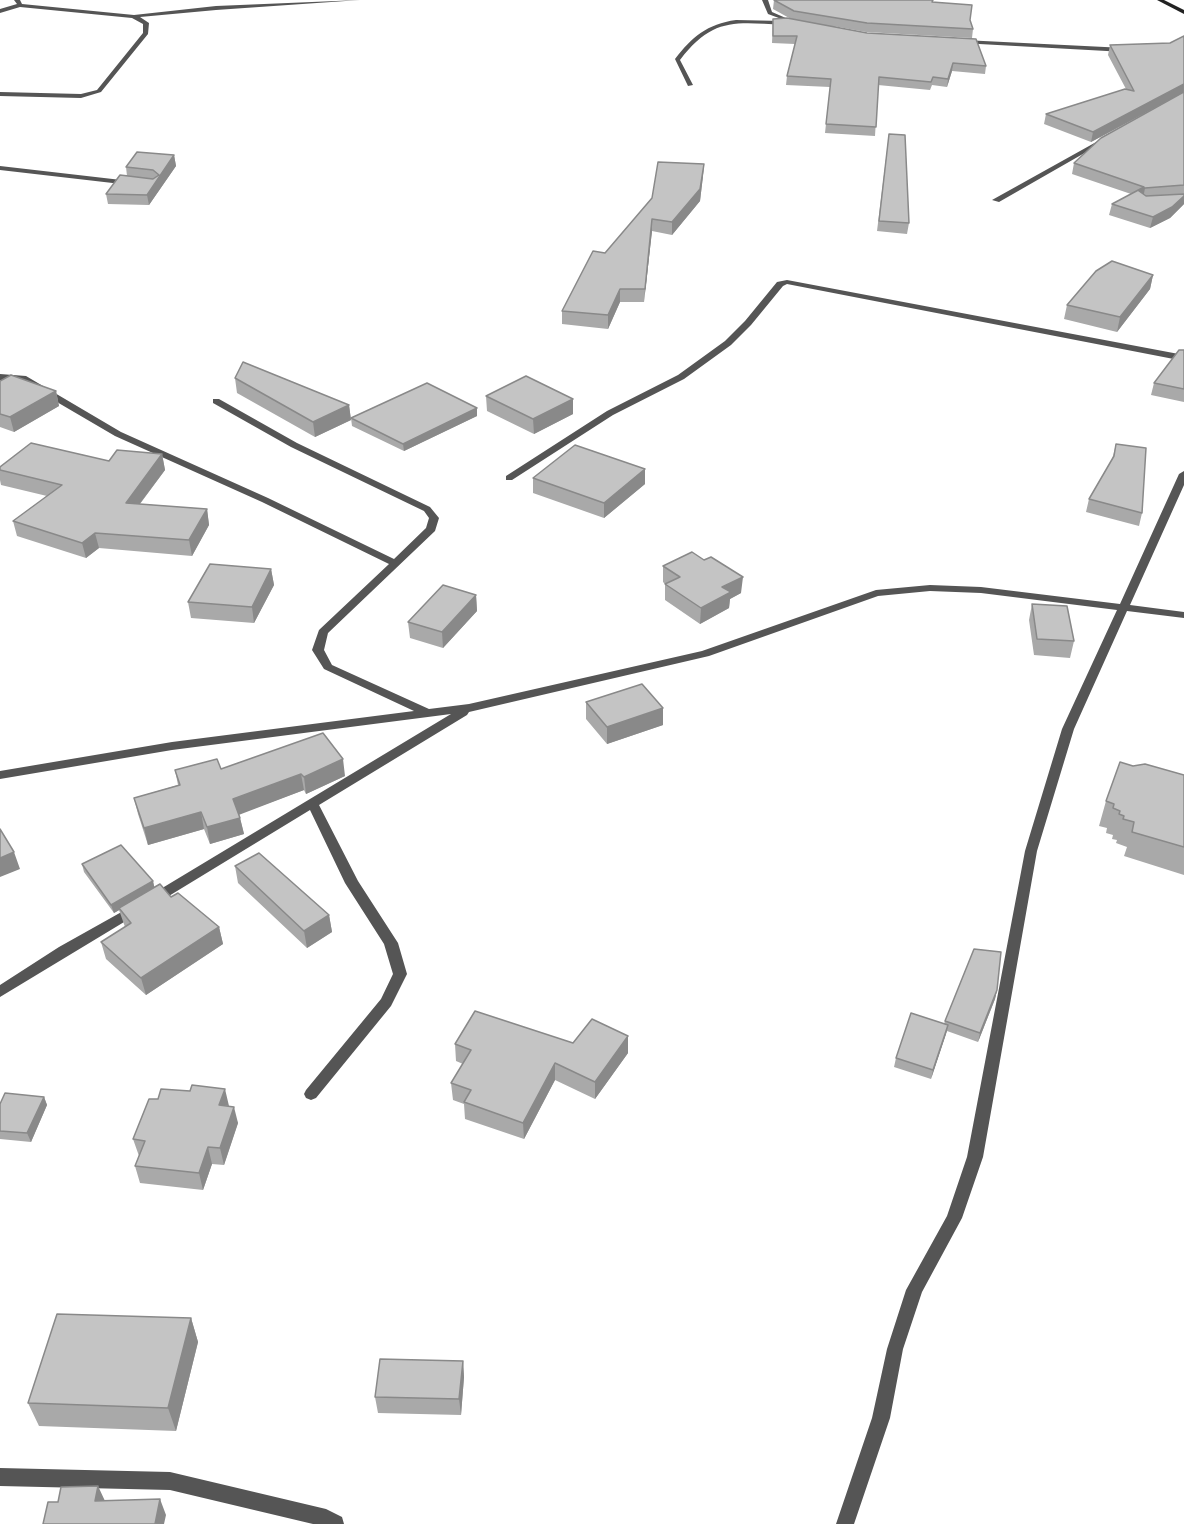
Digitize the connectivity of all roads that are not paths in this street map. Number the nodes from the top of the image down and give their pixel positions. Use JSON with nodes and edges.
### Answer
{"nodes":[{"id":1,"x":357,"y":0,"type":"edge"},
{"id":2,"x":765,"y":0,"type":"edge"},
{"id":3,"x":1160,"y":0,"type":"edge"},
{"id":4,"x":19,"y":2,"type":"edge"},
{"id":5,"x":0,"y":10,"type":"edge"},
{"id":6,"x":1184,"y":12,"type":"edge"},
{"id":7,"x":133,"y":16,"type":"junction"},
{"id":8,"x":791,"y":23,"type":"junction"},
{"id":9,"x":802,"y":25,"type":"edge"},
{"id":10,"x":954,"y":42,"type":"edge"},
{"id":11,"x":1130,"y":51,"type":"edge"},
{"id":12,"x":690,"y":86,"type":"dead end"},
{"id":13,"x":0,"y":94,"type":"edge"},
{"id":14,"x":1112,"y":135,"type":"edge"},
{"id":15,"x":0,"y":168,"type":"edge"},
{"id":16,"x":143,"y":184,"type":"edge"},
{"id":17,"x":996,"y":200,"type":"dead end"},
{"id":18,"x":1184,"y":358,"type":"edge"},
{"id":19,"x":0,"y":376,"type":"edge"},
{"id":20,"x":216,"y":401,"type":"dead end"},
{"id":21,"x":1184,"y":474,"type":"edge"},
{"id":22,"x":509,"y":478,"type":"dead end"},
{"id":23,"x":395,"y":563,"type":"junction"},
{"id":24,"x":1122,"y":606,"type":"junction"},
{"id":25,"x":1184,"y":615,"type":"edge"},
{"id":26,"x":469,"y":708,"type":"junction"},
{"id":27,"x":428,"y":714,"type":"junction"},
{"id":28,"x":0,"y":775,"type":"edge"},
{"id":29,"x":312,"y":803,"type":"junction"},
{"id":30,"x":0,"y":992,"type":"edge"},
{"id":31,"x":311,"y":1094,"type":"dead end"},
{"id":32,"x":0,"y":1477,"type":"edge"},
{"id":33,"x":335,"y":1524,"type":"edge"},
{"id":34,"x":845,"y":1524,"type":"edge"}],
"edges":[{"from":1,"to":7,"type":"street"},
{"from":2,"to":8,"type":"street"},
{"from":3,"to":6,"type":"street"},
{"from":4,"to":5,"type":"street"},
{"from":4,"to":7,"type":"street"},
{"from":7,"to":13,"type":"street"},
{"from":8,"to":9,"type":"street"},
{"from":8,"to":12,"type":"street"},
{"from":10,"to":11,"type":"street"},
{"from":14,"to":17,"type":"street"},
{"from":15,"to":16,"type":"street"},
{"from":18,"to":22,"type":"street"},
{"from":19,"to":23,"type":"street"},
{"from":20,"to":23,"type":"street"},
{"from":21,"to":24,"type":"street"},
{"from":23,"to":27,"type":"street"},
{"from":24,"to":25,"type":"street"},
{"from":24,"to":26,"type":"street"},
{"from":24,"to":34,"type":"street"},
{"from":26,"to":27,"type":"street"},
{"from":26,"to":29,"type":"street"},
{"from":27,"to":28,"type":"street"},
{"from":29,"to":30,"type":"street"},
{"from":29,"to":31,"type":"street"},
{"from":32,"to":33,"type":"street"}]}
